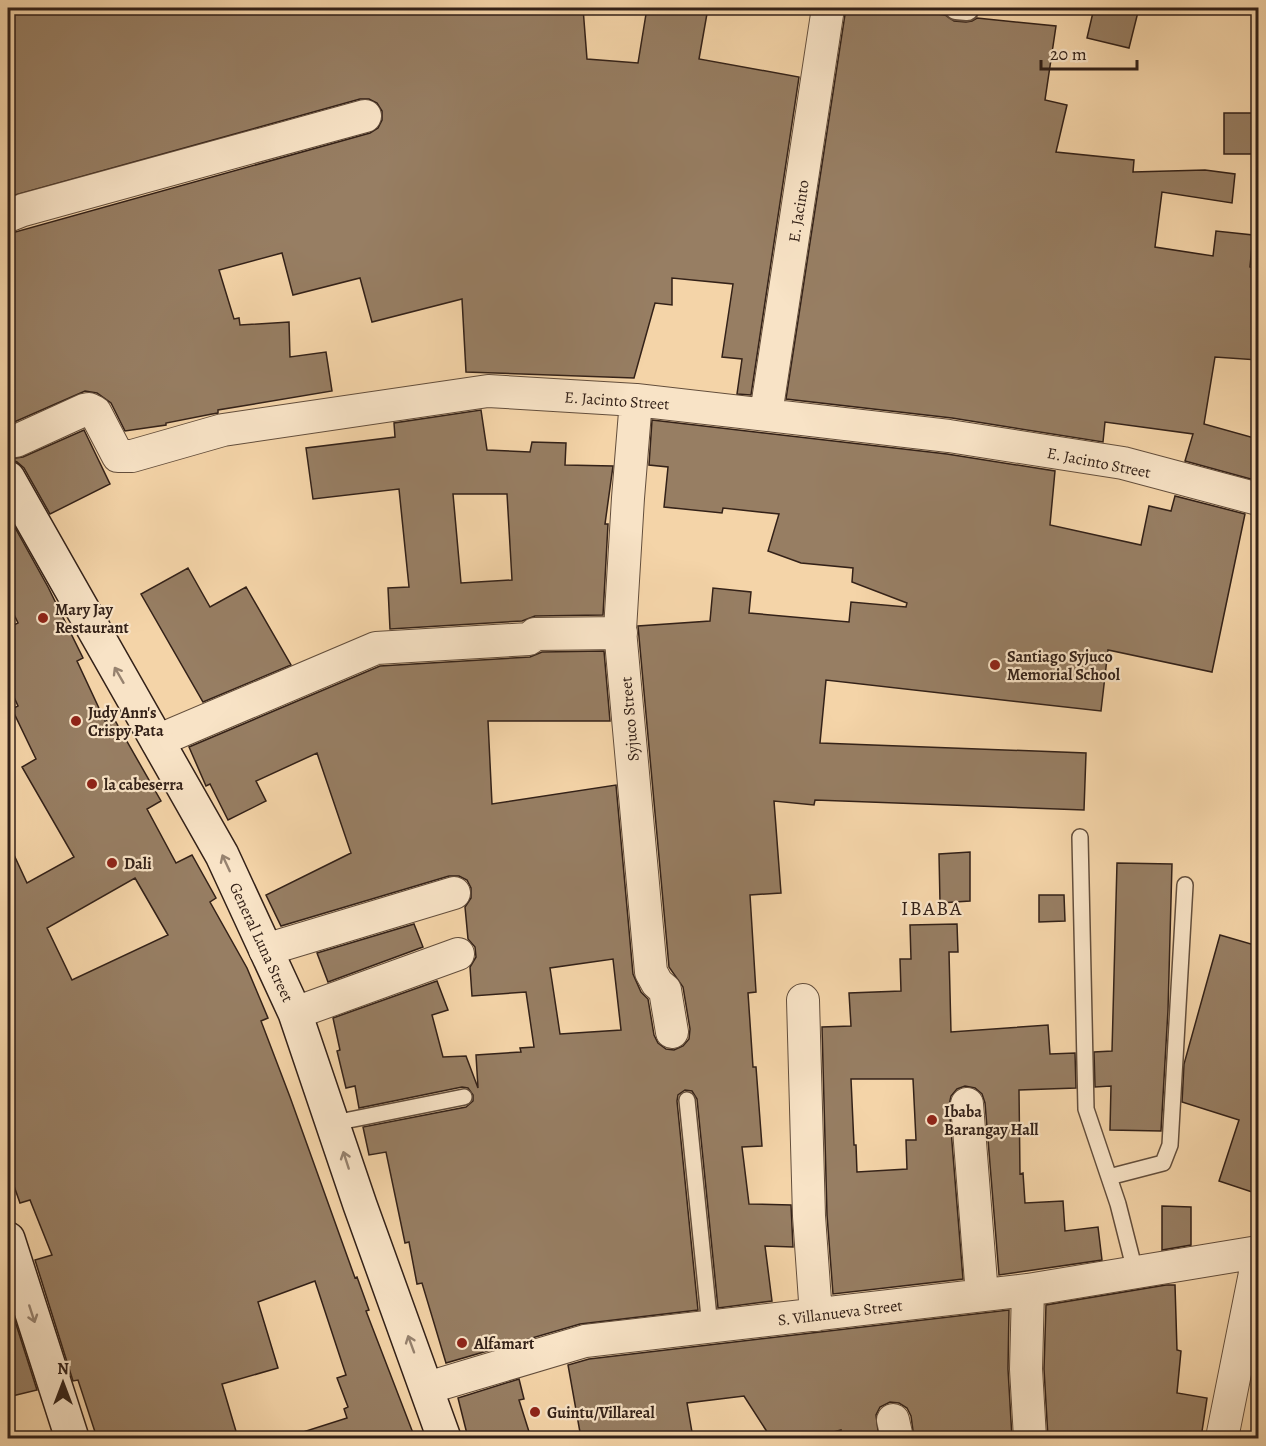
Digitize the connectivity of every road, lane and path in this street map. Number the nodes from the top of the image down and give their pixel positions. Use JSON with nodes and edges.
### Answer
{"nodes":[{"id":1,"x":828,"y":8,"type":"edge"},
{"id":2,"x":365,"y":116,"type":"dead end"},
{"id":3,"x":8,"y":216,"type":"edge"},
{"id":4,"x":636,"y":400,"type":"junction"},
{"id":5,"x":766,"y":414,"type":"junction"},
{"id":6,"x":8,"y":441,"type":"edge"},
{"id":7,"x":8,"y":478,"type":"edge"},
{"id":8,"x":1258,"y":499,"type":"edge"},
{"id":9,"x":621,"y":633,"type":"junction"},
{"id":10,"x":157,"y":741,"type":"junction"},
{"id":11,"x":1080,"y":837,"type":"dead end"},
{"id":12,"x":1185,"y":885,"type":"dead end"},
{"id":13,"x":454,"y":893,"type":"dead end"},
{"id":14,"x":265,"y":950,"type":"junction"},
{"id":15,"x":458,"y":954,"type":"dead end"},
{"id":16,"x":802,"y":1000,"type":"dead end"},
{"id":17,"x":295,"y":1013,"type":"junction"},
{"id":18,"x":672,"y":1032,"type":"dead end"},
{"id":19,"x":464,"y":1097,"type":"dead end"},
{"id":20,"x":687,"y":1100,"type":"dead end"},
{"id":21,"x":967,"y":1104,"type":"dead end"},
{"id":22,"x":334,"y":1123,"type":"junction"},
{"id":23,"x":1109,"y":1177,"type":"junction"},
{"id":24,"x":8,"y":1239,"type":"edge"},
{"id":25,"x":1258,"y":1252,"type":"edge"},
{"id":26,"x":1258,"y":1258,"type":"edge"},
{"id":27,"x":1135,"y":1271,"type":"junction"},
{"id":28,"x":1028,"y":1290,"type":"junction"},
{"id":29,"x":982,"y":1295,"type":"junction"},
{"id":30,"x":816,"y":1315,"type":"junction"},
{"id":31,"x":710,"y":1327,"type":"junction"},
{"id":32,"x":426,"y":1388,"type":"junction"},
{"id":33,"x":72,"y":1438,"type":"edge"},
{"id":34,"x":444,"y":1438,"type":"edge"},
{"id":35,"x":1030,"y":1438,"type":"edge"},
{"id":36,"x":1222,"y":1438,"type":"edge"}],
"edges":[{"from":1,"to":5,"type":"street","name":"E. Jacinto"},
{"from":2,"to":3,"type":"street"},
{"from":4,"to":5,"type":"street","name":"E. Jacinto Street"},
{"from":4,"to":6,"type":"street","name":"E. Jacinto Street"},
{"from":4,"to":9,"type":"street","name":"Syjuco Street"},
{"from":5,"to":8,"type":"street","name":"E. Jacinto Street"},
{"from":10,"to":7,"type":"main road","name":"General Luna Street","one_way":true},
{"from":9,"to":10,"type":"street"},
{"from":9,"to":18,"type":"street","name":"Syjuco Street"},
{"from":14,"to":10,"type":"main road","name":"General Luna Street","one_way":true},
{"from":11,"to":23,"type":"lane"},
{"from":12,"to":23,"type":"lane"},
{"from":13,"to":14,"type":"street"},
{"from":14,"to":17,"type":"main road","name":"General Luna Street"},
{"from":15,"to":17,"type":"street"},
{"from":16,"to":30,"type":"street"},
{"from":17,"to":22,"type":"main road","name":"General Luna Street"},
{"from":19,"to":22,"type":"lane"},
{"from":20,"to":31,"type":"lane"},
{"from":21,"to":29,"type":"street"},
{"from":32,"to":22,"type":"main road","name":"General Luna Street","one_way":true},
{"from":23,"to":27,"type":"lane"},
{"from":24,"to":33,"type":"main road","one_way":true},
{"from":25,"to":27,"type":"street","name":"S. Villanueva Street"},
{"from":26,"to":36,"type":"street"},
{"from":27,"to":28,"type":"street","name":"S. Villanueva Street"},
{"from":28,"to":29,"type":"street","name":"S. Villanueva Street"},
{"from":28,"to":35,"type":"street"},
{"from":29,"to":30,"type":"street","name":"S. Villanueva Street"},
{"from":30,"to":31,"type":"street","name":"S. Villanueva Street"},
{"from":31,"to":32,"type":"street","name":"S. Villanueva Street"},
{"from":32,"to":34,"type":"main road","name":"General Luna Street"}]}
